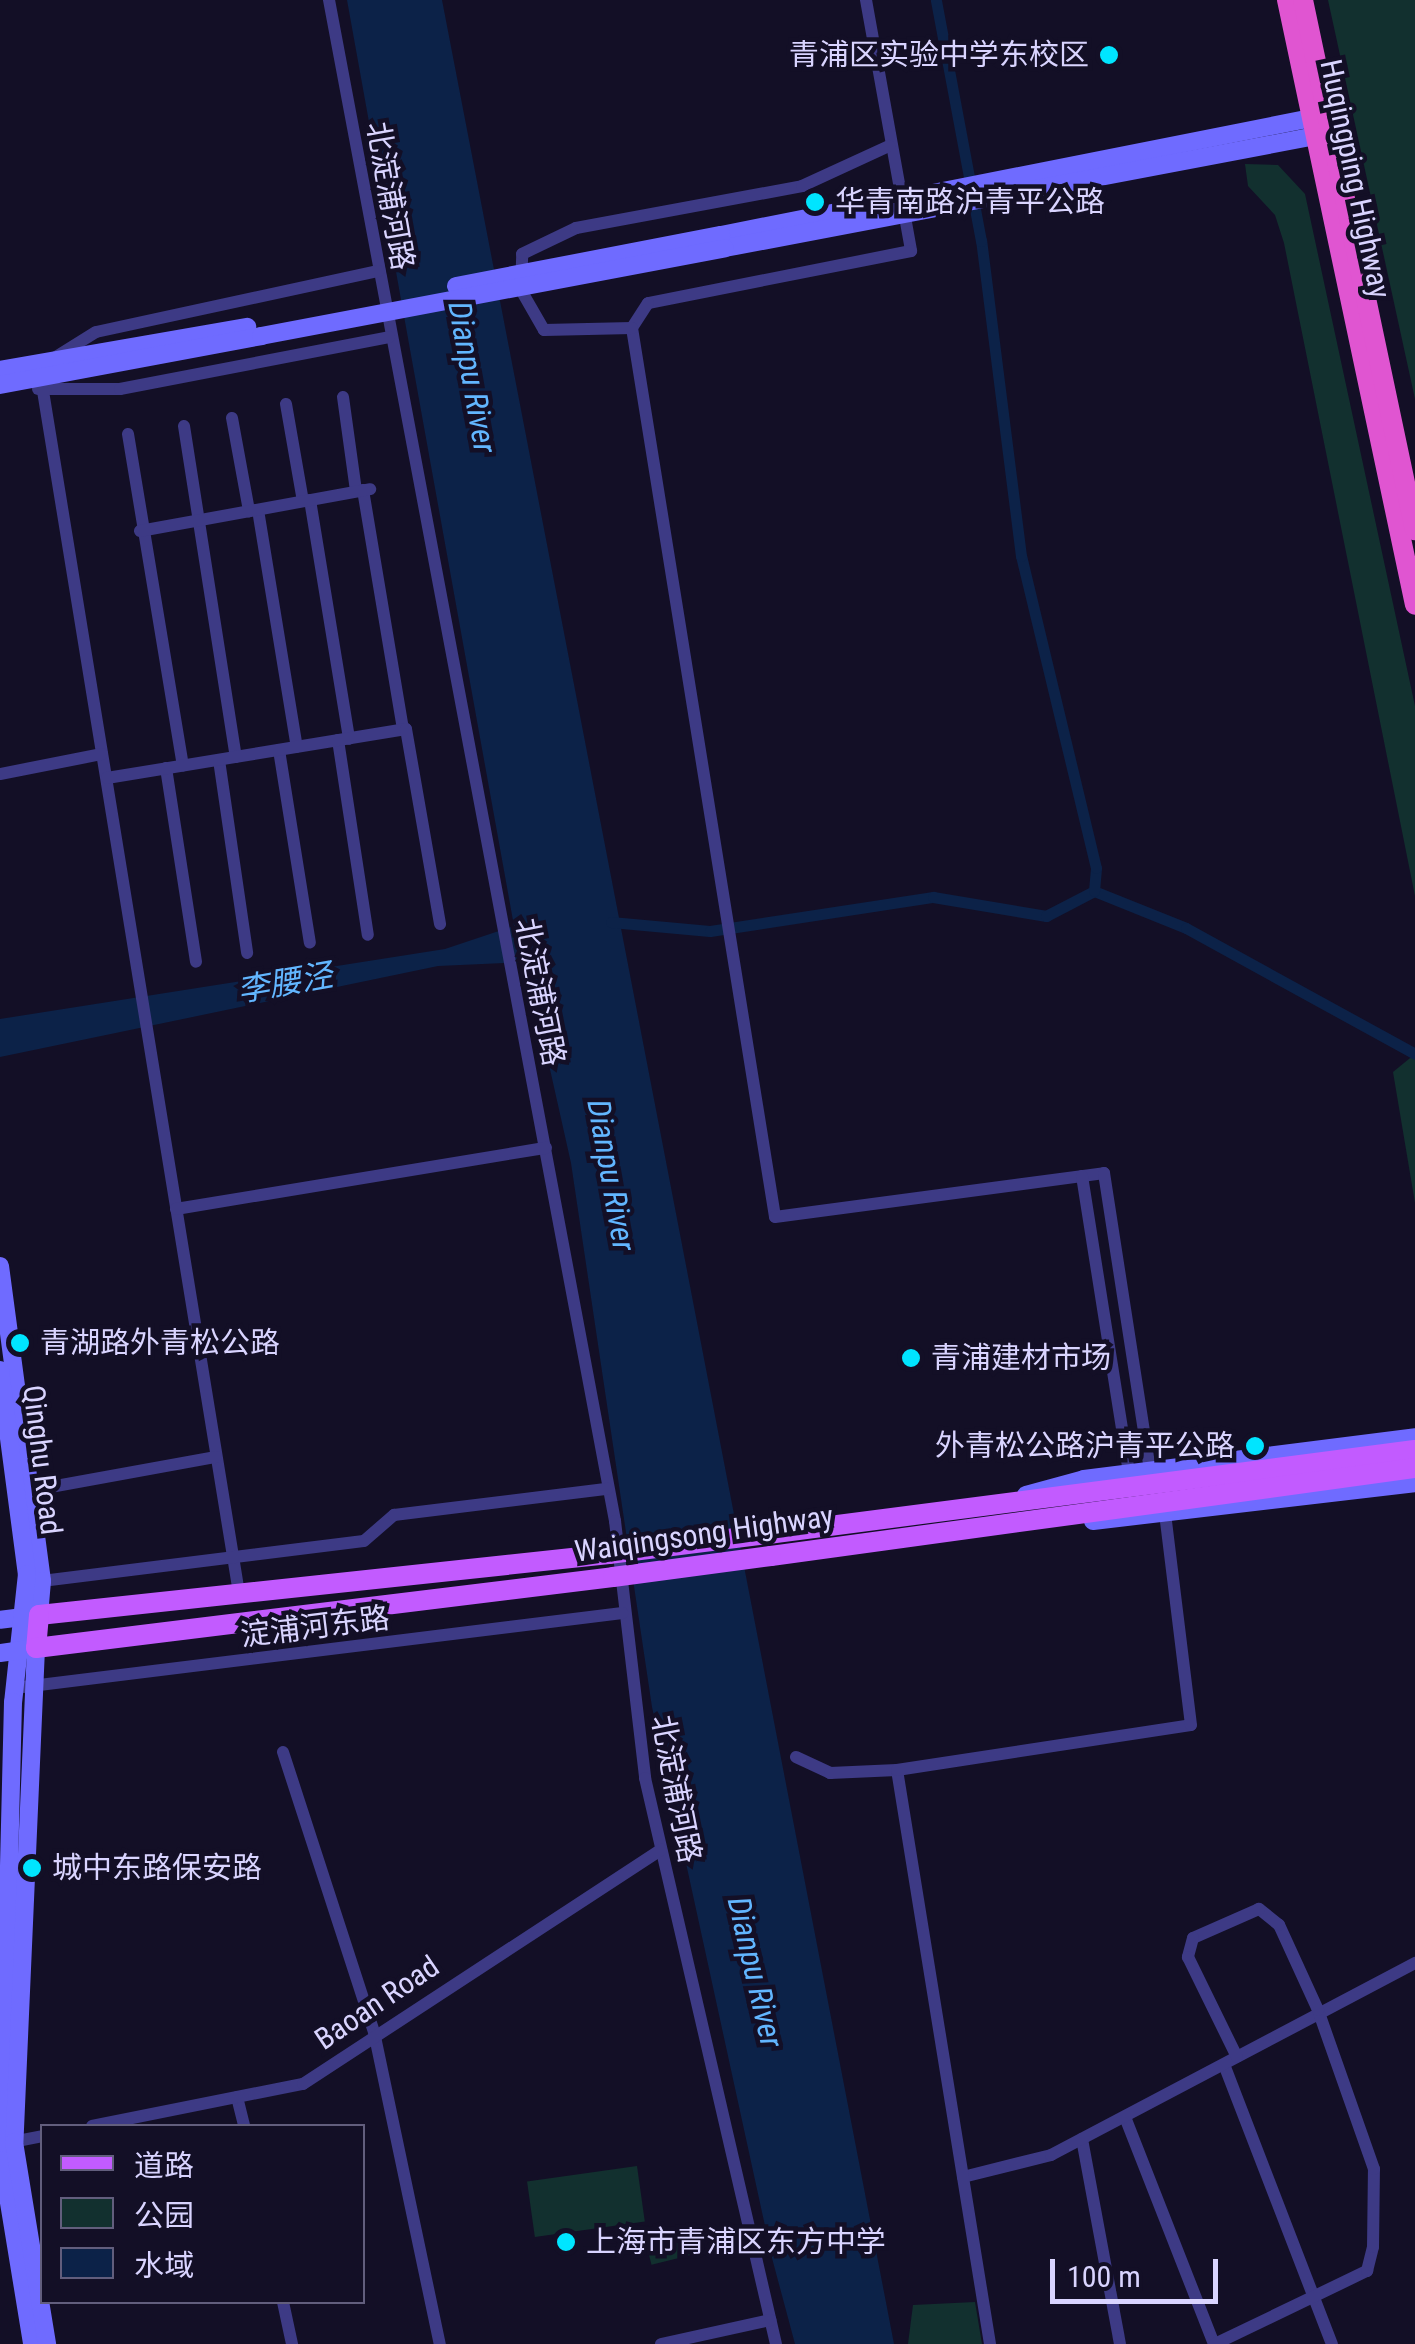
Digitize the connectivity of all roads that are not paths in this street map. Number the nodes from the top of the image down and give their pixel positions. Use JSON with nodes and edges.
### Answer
{"nodes":[{"id":1,"x":329,"y":0,"type":"edge"},
{"id":2,"x":866,"y":0,"type":"edge"},
{"id":3,"x":1287,"y":0,"type":"edge"},
{"id":4,"x":1303,"y":0,"type":"edge"},
{"id":5,"x":1322,"y":126,"type":"junction"},
{"id":6,"x":889,"y":146,"type":"junction"},
{"id":7,"x":903,"y":205,"type":"junction"},
{"id":8,"x":378,"y":271,"type":"junction"},
{"id":9,"x":632,"y":328,"type":"junction"},
{"id":10,"x":259,"y":330,"type":"junction"},
{"id":11,"x":390,"y":337,"type":"junction"},
{"id":12,"x":48,"y":362,"type":"junction"},
{"id":13,"x":94,"y":368,"type":"junction"},
{"id":14,"x":4,"y":379,"type":"edge"},
{"id":15,"x":43,"y":391,"type":"junction"},
{"id":16,"x":61,"y":391,"type":"junction"},
{"id":17,"x":343,"y":397,"type":"dead end"},
{"id":18,"x":286,"y":404,"type":"dead end"},
{"id":19,"x":232,"y":418,"type":"dead end"},
{"id":20,"x":184,"y":426,"type":"dead end"},
{"id":21,"x":128,"y":434,"type":"dead end"},
{"id":22,"x":363,"y":490,"type":"junction"},
{"id":23,"x":307,"y":500,"type":"junction"},
{"id":24,"x":254,"y":510,"type":"junction"},
{"id":25,"x":198,"y":520,"type":"junction"},
{"id":26,"x":1415,"y":530,"type":"edge"},
{"id":27,"x":141,"y":531,"type":"junction"},
{"id":28,"x":1415,"y":605,"type":"edge"},
{"id":29,"x":402,"y":730,"type":"junction"},
{"id":30,"x":344,"y":740,"type":"junction"},
{"id":31,"x":297,"y":747,"type":"junction"},
{"id":32,"x":279,"y":750,"type":"junction"},
{"id":33,"x":102,"y":754,"type":"junction"},
{"id":34,"x":236,"y":757,"type":"junction"},
{"id":35,"x":219,"y":760,"type":"junction"},
{"id":36,"x":184,"y":765,"type":"junction"},
{"id":37,"x":166,"y":768,"type":"junction"},
{"id":38,"x":0,"y":774,"type":"edge"},
{"id":39,"x":107,"y":778,"type":"junction"},
{"id":40,"x":440,"y":924,"type":"dead end"},
{"id":41,"x":368,"y":935,"type":"dead end"},
{"id":42,"x":310,"y":943,"type":"dead end"},
{"id":43,"x":248,"y":952,"type":"dead end"},
{"id":44,"x":196,"y":962,"type":"dead end"},
{"id":45,"x":546,"y":1148,"type":"junction"},
{"id":46,"x":1082,"y":1176,"type":"junction"},
{"id":47,"x":176,"y":1209,"type":"junction"},
{"id":48,"x":0,"y":1266,"type":"edge"},
{"id":49,"x":0,"y":1370,"type":"edge"},
{"id":50,"x":1415,"y":1437,"type":"edge"},
{"id":51,"x":1415,"y":1450,"type":"edge"},
{"id":52,"x":216,"y":1457,"type":"junction"},
{"id":53,"x":1415,"y":1468,"type":"edge"},
{"id":54,"x":1150,"y":1470,"type":"junction"},
{"id":55,"x":1129,"y":1472,"type":"junction"},
{"id":56,"x":1323,"y":1472,"type":"junction"},
{"id":57,"x":1415,"y":1483,"type":"edge"},
{"id":58,"x":607,"y":1489,"type":"junction"},
{"id":59,"x":34,"y":1490,"type":"junction"},
{"id":60,"x":1013,"y":1500,"type":"junction"},
{"id":61,"x":1165,"y":1513,"type":"junction"},
{"id":62,"x":1007,"y":1522,"type":"junction"},
{"id":63,"x":232,"y":1555,"type":"junction"},
{"id":64,"x":42,"y":1581,"type":"junction"},
{"id":65,"x":239,"y":1593,"type":"junction"},
{"id":66,"x":622,"y":1613,"type":"junction"},
{"id":67,"x":32,"y":1616,"type":"junction"},
{"id":68,"x":0,"y":1620,"type":"edge"},
{"id":69,"x":28,"y":1650,"type":"junction"},
{"id":70,"x":0,"y":1653,"type":"edge"},
{"id":71,"x":22,"y":1687,"type":"junction"},
{"id":72,"x":283,"y":1752,"type":"dead end"},
{"id":73,"x":796,"y":1757,"type":"dead end"},
{"id":74,"x":897,"y":1770,"type":"junction"},
{"id":75,"x":662,"y":1850,"type":"junction"},
{"id":76,"x":1415,"y":1963,"type":"edge"},
{"id":77,"x":1318,"y":2010,"type":"junction"},
{"id":78,"x":374,"y":2032,"type":"junction"},
{"id":79,"x":1236,"y":2057,"type":"junction"},
{"id":80,"x":1225,"y":2067,"type":"junction"},
{"id":81,"x":237,"y":2097,"type":"junction"},
{"id":82,"x":1125,"y":2118,"type":"junction"},
{"id":83,"x":102,"y":2124,"type":"edge"},
{"id":84,"x":244,"y":2124,"type":"edge"},
{"id":85,"x":40,"y":2136,"type":"edge"},
{"id":86,"x":1082,"y":2139,"type":"junction"},
{"id":87,"x":5,"y":2144,"type":"edge"},
{"id":88,"x":963,"y":2178,"type":"junction"},
{"id":89,"x":1315,"y":2296,"type":"junction"},
{"id":90,"x":283,"y":2304,"type":"edge"},
{"id":91,"x":770,"y":2320,"type":"junction"},
{"id":92,"x":32,"y":2344,"type":"edge"},
{"id":93,"x":48,"y":2344,"type":"edge"},
{"id":94,"x":292,"y":2344,"type":"edge"},
{"id":95,"x":440,"y":2344,"type":"edge"},
{"id":96,"x":660,"y":2344,"type":"edge"},
{"id":97,"x":776,"y":2344,"type":"edge"},
{"id":98,"x":990,"y":2344,"type":"edge"},
{"id":99,"x":1120,"y":2344,"type":"edge"},
{"id":100,"x":1215,"y":2344,"type":"edge"},
{"id":101,"x":1332,"y":2344,"type":"edge"}],
"edges":[{"from":1,"to":8,"type":"street","name":"北淀浦河路"},
{"from":2,"to":6,"type":"street"},
{"from":3,"to":5,"type":"highway","name":"Huqingping Highway"},
{"from":4,"to":5,"type":"highway","name":"Huqingping Highway"},
{"from":5,"to":7,"type":"main road"},
{"from":5,"to":26,"type":"highway","name":"Huqingping Highway"},
{"from":5,"to":28,"type":"highway","name":"Huqingping Highway"},
{"from":6,"to":7,"type":"street"},
{"from":6,"to":9,"type":"street"},
{"from":7,"to":9,"type":"street"},
{"from":7,"to":10,"type":"main road","bridge":true},
{"from":8,"to":11,"type":"street","name":"北淀浦河路"},
{"from":8,"to":12,"type":"street"},
{"from":9,"to":46,"type":"street"},
{"from":10,"to":12,"type":"main road"},
{"from":10,"to":13,"type":"main road"},
{"from":11,"to":16,"type":"street"},
{"from":11,"to":45,"type":"street","name":"北淀浦河路"},
{"from":12,"to":14,"type":"main road"},
{"from":13,"to":14,"type":"main road"},
{"from":13,"to":16,"type":"street"},
{"from":14,"to":15,"type":"street"},
{"from":15,"to":16,"type":"street"},
{"from":15,"to":33,"type":"street"},
{"from":17,"to":22,"type":"street"},
{"from":18,"to":23,"type":"street"},
{"from":19,"to":24,"type":"street"},
{"from":20,"to":25,"type":"street"},
{"from":21,"to":27,"type":"street"},
{"from":22,"to":23,"type":"street"},
{"from":22,"to":29,"type":"street"},
{"from":23,"to":24,"type":"street"},
{"from":23,"to":30,"type":"street"},
{"from":24,"to":25,"type":"street"},
{"from":24,"to":31,"type":"street"},
{"from":25,"to":27,"type":"street"},
{"from":25,"to":34,"type":"street"},
{"from":27,"to":36,"type":"street"},
{"from":29,"to":30,"type":"street"},
{"from":29,"to":40,"type":"street"},
{"from":30,"to":31,"type":"street"},
{"from":30,"to":41,"type":"street"},
{"from":31,"to":32,"type":"street"},
{"from":32,"to":34,"type":"street"},
{"from":32,"to":42,"type":"street"},
{"from":33,"to":38,"type":"street"},
{"from":33,"to":39,"type":"street"},
{"from":34,"to":35,"type":"street"},
{"from":35,"to":36,"type":"street"},
{"from":35,"to":43,"type":"street"},
{"from":36,"to":37,"type":"street"},
{"from":37,"to":39,"type":"street"},
{"from":37,"to":44,"type":"street"},
{"from":39,"to":47,"type":"street"},
{"from":45,"to":47,"type":"street"},
{"from":45,"to":58,"type":"street","name":"北淀浦河路"},
{"from":46,"to":54,"type":"street"},
{"from":46,"to":55,"type":"street"},
{"from":47,"to":52,"type":"street"},
{"from":48,"to":59,"type":"main road","name":"Qinghu Road"},
{"from":49,"to":67,"type":"main road","name":"Qinghu Road"},
{"from":50,"to":54,"type":"main road"},
{"from":51,"to":56,"type":"main road","name":"Waiqingsong Highway"},
{"from":52,"to":59,"type":"street"},
{"from":52,"to":63,"type":"street"},
{"from":53,"to":56,"type":"main road","name":"Waiqingsong Highway"},
{"from":54,"to":55,"type":"main road"},
{"from":55,"to":60,"type":"main road"},
{"from":56,"to":60,"type":"main road","name":"Waiqingsong Highway"},
{"from":56,"to":62,"type":"main road","name":"Waiqingsong Highway"},
{"from":57,"to":61,"type":"main road"},
{"from":58,"to":63,"type":"street"},
{"from":58,"to":66,"type":"street","name":"北淀浦河路"},
{"from":59,"to":64,"type":"main road","name":"Qinghu Road"},
{"from":60,"to":65,"type":"main road","name":"Waiqingsong Highway","bridge":true},
{"from":61,"to":62,"type":"main road"},
{"from":61,"to":74,"type":"street"},
{"from":62,"to":69,"type":"main road","name":"Waiqingsong Highway","bridge":true},
{"from":63,"to":64,"type":"street"},
{"from":63,"to":65,"type":"street"},
{"from":64,"to":67,"type":"main road","name":"Qinghu Road"},
{"from":65,"to":67,"type":"main road","name":"Waiqingsong Highway"},
{"from":66,"to":71,"type":"street","name":"淀浦河东路"},
{"from":66,"to":75,"type":"street","name":"北淀浦河路"},
{"from":67,"to":68,"type":"main road","name":"Waiqingsong Highway"},
{"from":67,"to":69,"type":"main road","name":"Qinghu Road"},
{"from":69,"to":70,"type":"main road","name":"Waiqingsong Highway"},
{"from":69,"to":71,"type":"main road"},
{"from":71,"to":87,"type":"main road"},
{"from":72,"to":78,"type":"street"},
{"from":73,"to":74,"type":"street"},
{"from":74,"to":88,"type":"street"},
{"from":75,"to":78,"type":"street","name":"Baoan Road"},
{"from":75,"to":91,"type":"street","name":"北淀浦河路"},
{"from":76,"to":77,"type":"street"},
{"from":77,"to":79,"type":"street"},
{"from":77,"to":79,"type":"street"},
{"from":77,"to":89,"type":"street"},
{"from":78,"to":81,"type":"street","name":"Baoan Road"},
{"from":78,"to":95,"type":"street"},
{"from":79,"to":80,"type":"street"},
{"from":80,"to":82,"type":"street"},
{"from":80,"to":89,"type":"street"},
{"from":81,"to":83,"type":"street","name":"Baoan Road"},
{"from":81,"to":84,"type":"street"},
{"from":82,"to":86,"type":"street"},
{"from":82,"to":100,"type":"street"},
{"from":85,"to":87,"type":"street"},
{"from":86,"to":88,"type":"street"},
{"from":86,"to":99,"type":"street"},
{"from":87,"to":92,"type":"main road"},
{"from":87,"to":93,"type":"main road"},
{"from":88,"to":98,"type":"street"},
{"from":89,"to":100,"type":"street"},
{"from":89,"to":101,"type":"street"},
{"from":90,"to":94,"type":"street"},
{"from":91,"to":96,"type":"street"},
{"from":91,"to":97,"type":"street","name":"北淀浦河路"}]}
